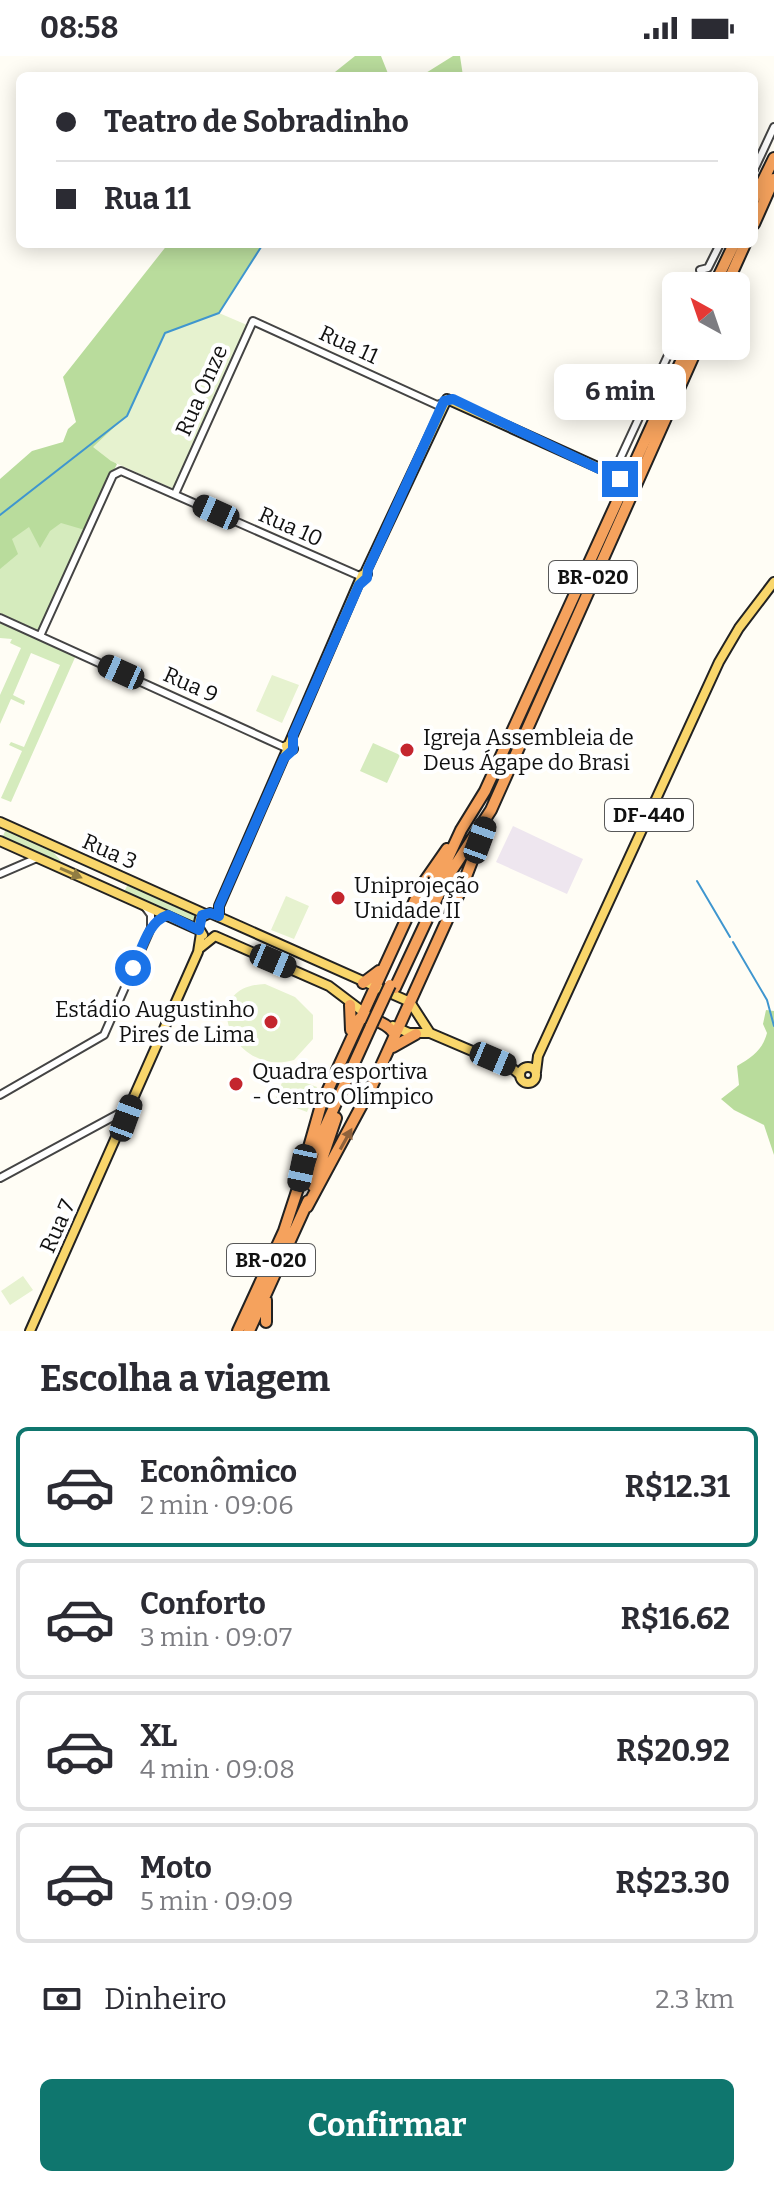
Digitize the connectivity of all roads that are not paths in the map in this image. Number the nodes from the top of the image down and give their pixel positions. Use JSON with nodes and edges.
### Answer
{"nodes":[{"id":1,"x":774,"y":127,"type":"edge"},
{"id":2,"x":758,"y":161,"type":"edge"},
{"id":3,"x":773,"y":162,"type":"edge"},
{"id":4,"x":774,"y":179,"type":"edge"},
{"id":5,"x":758,"y":191,"type":"edge"},
{"id":6,"x":758,"y":215,"type":"edge"},
{"id":7,"x":719,"y":248,"type":"edge"},
{"id":8,"x":731,"y":248,"type":"edge"},
{"id":9,"x":743,"y":248,"type":"edge"},
{"id":10,"x":714,"y":271,"type":"junction"},
{"id":11,"x":701,"y":272,"type":"edge"},
{"id":12,"x":732,"y":272,"type":"edge"},
{"id":13,"x":250,"y":324,"type":"joint"},
{"id":14,"x":666,"y":360,"type":"edge"},
{"id":15,"x":682,"y":360,"type":"edge"},
{"id":16,"x":691,"y":360,"type":"edge"},
{"id":17,"x":438,"y":403,"type":"junction"},
{"id":18,"x":632,"y":468,"type":"junction"},
{"id":19,"x":613,"y":474,"type":"junction"},
{"id":20,"x":622,"y":490,"type":"junction"},
{"id":21,"x":175,"y":494,"type":"junction"},
{"id":22,"x":363,"y":576,"type":"junction"},
{"id":23,"x":774,"y":582,"type":"edge"},
{"id":24,"x":584,"y":587,"type":"junction"},
{"id":25,"x":575,"y":606,"type":"junction"},
{"id":26,"x":0,"y":618,"type":"edge"},
{"id":27,"x":40,"y":636,"type":"junction"},
{"id":28,"x":287,"y":746,"type":"junction"},
{"id":29,"x":491,"y":810,"type":"junction"},
{"id":30,"x":1,"y":825,"type":"edge"},
{"id":31,"x":461,"y":830,"type":"junction"},
{"id":32,"x":0,"y":841,"type":"edge"},
{"id":33,"x":22,"y":850,"type":"junction"},
{"id":34,"x":39,"y":858,"type":"junction"},
{"id":35,"x":21,"y":863,"type":"junction"},
{"id":36,"x":0,"y":874,"type":"edge"},
{"id":37,"x":126,"y":878,"type":"junction"},
{"id":38,"x":120,"y":894,"type":"junction"},
{"id":39,"x":143,"y":905,"type":"junction"},
{"id":40,"x":168,"y":915,"type":"junction"},
{"id":41,"x":217,"y":915,"type":"junction"},
{"id":42,"x":151,"y":928,"type":"junction"},
{"id":43,"x":200,"y":932,"type":"junction"},
{"id":44,"x":250,"y":933,"type":"junction"},
{"id":45,"x":213,"y":937,"type":"junction"},
{"id":46,"x":395,"y":942,"type":"junction"},
{"id":47,"x":199,"y":948,"type":"junction"},
{"id":48,"x":243,"y":948,"type":"junction"},
{"id":49,"x":363,"y":983,"type":"junction"},
{"id":50,"x":376,"y":984,"type":"junction"},
{"id":51,"x":392,"y":986,"type":"junction"},
{"id":52,"x":410,"y":1003,"type":"junction"},
{"id":53,"x":350,"y":1005,"type":"junction"},
{"id":54,"x":362,"y":1015,"type":"junction"},
{"id":55,"x":424,"y":1025,"type":"junction"},
{"id":56,"x":374,"y":1027,"type":"junction"},
{"id":57,"x":396,"y":1032,"type":"junction"},
{"id":58,"x":430,"y":1033,"type":"junction"},
{"id":59,"x":416,"y":1034,"type":"junction"},
{"id":60,"x":343,"y":1056,"type":"junction"},
{"id":61,"x":538,"y":1056,"type":"junction"},
{"id":62,"x":384,"y":1058,"type":"junction"},
{"id":63,"x":523,"y":1070,"type":"junction"},
{"id":64,"x":536,"y":1072,"type":"junction"},
{"id":65,"x":0,"y":1095,"type":"edge"},
{"id":66,"x":122,"y":1119,"type":"junction"},
{"id":67,"x":106,"y":1120,"type":"junction"},
{"id":68,"x":0,"y":1178,"type":"edge"},
{"id":69,"x":298,"y":1186,"type":"junction"},
{"id":70,"x":307,"y":1207,"type":"junction"},
{"id":71,"x":266,"y":1294,"type":"junction"},
{"id":72,"x":266,"y":1322,"type":"dead end"},
{"id":73,"x":30,"y":1331,"type":"edge"},
{"id":74,"x":238,"y":1331,"type":"edge"},
{"id":75,"x":249,"y":1331,"type":"edge"}],
"edges":[{"from":1,"to":2,"type":"street"},
{"from":3,"to":5,"type":"highway"},
{"from":4,"to":6,"type":"highway"},
{"from":7,"to":10,"type":"street"},
{"from":8,"to":10,"type":"highway"},
{"from":9,"to":12,"type":"highway"},
{"from":10,"to":11,"type":"street"},
{"from":13,"to":17,"type":"street","name":"Rua 11"},
{"from":13,"to":21,"type":"street","name":"Rua Onze"},
{"from":14,"to":19,"type":"street"},
{"from":15,"to":18,"type":"highway","number":"BR-020"},
{"from":16,"to":24,"type":"highway","number":"BR-020"},
{"from":17,"to":19,"type":"main road","name":"Rua 11"},
{"from":17,"to":22,"type":"main road"},
{"from":18,"to":19,"type":"main road"},
{"from":18,"to":20,"type":"highway","number":"BR-020"},
{"from":19,"to":20,"type":"main road"},
{"from":20,"to":24,"type":"highway","number":"BR-020"},
{"from":21,"to":22,"type":"street","name":"Rua 10"},
{"from":21,"to":27,"type":"street","name":"Rua 10"},
{"from":22,"to":28,"type":"main road"},
{"from":23,"to":61,"type":"main road","number":"DF-440"},
{"from":24,"to":25,"type":"highway","number":"BR-020"},
{"from":25,"to":29,"type":"highway","number":"BR-020"},
{"from":25,"to":31,"type":"highway","number":"BR-020"},
{"from":26,"to":27,"type":"street","name":"Rua 9"},
{"from":27,"to":28,"type":"street","name":"Rua 9"},
{"from":28,"to":41,"type":"main road"},
{"from":29,"to":51,"type":"highway","number":"BR-020"},
{"from":29,"to":52,"type":"highway","number":"BR-020"},
{"from":30,"to":37,"type":"main road","name":"Rua 3"},
{"from":31,"to":46,"type":"highway","number":"BR-020"},
{"from":31,"to":51,"type":"highway","number":"BR-020"},
{"from":32,"to":33,"type":"main road","name":"Rua 3"},
{"from":33,"to":34,"type":"main road","name":"Rua 3"},
{"from":33,"to":35,"type":"street"},
{"from":34,"to":35,"type":"street"},
{"from":34,"to":38,"type":"main road","name":"Rua 3","one_way":true},
{"from":35,"to":36,"type":"street"},
{"from":37,"to":38,"type":"main road"},
{"from":37,"to":41,"type":"main road","name":"Rua 3"},
{"from":38,"to":39,"type":"main road","name":"Rua 3"},
{"from":39,"to":40,"type":"main road","name":"Rua 3"},
{"from":39,"to":42,"type":"street"},
{"from":40,"to":42,"type":"street"},
{"from":40,"to":43,"type":"main road","name":"Rua 3"},
{"from":41,"to":43,"type":"main road"},
{"from":41,"to":44,"type":"main road","name":"Rua 3"},
{"from":41,"to":45,"type":"main road"},
{"from":42,"to":65,"type":"street"},
{"from":43,"to":45,"type":"main road","name":"Rua 3"},
{"from":43,"to":47,"type":"main road"},
{"from":44,"to":48,"type":"main road"},
{"from":44,"to":49,"type":"main road","name":"Rua 3"},
{"from":45,"to":47,"type":"main road"},
{"from":45,"to":48,"type":"main road","name":"Rua 3"},
{"from":46,"to":49,"type":"highway"},
{"from":46,"to":50,"type":"highway","number":"BR-020"},
{"from":47,"to":66,"type":"main road","name":"Rua 7"},
{"from":48,"to":53,"type":"main road","name":"Rua 3"},
{"from":49,"to":50,"type":"main road","name":"Rua 3"},
{"from":50,"to":52,"type":"highway"},
{"from":50,"to":54,"type":"highway","number":"BR-020"},
{"from":51,"to":56,"type":"highway","number":"BR-020"},
{"from":52,"to":55,"type":"main road"},
{"from":52,"to":57,"type":"highway","number":"BR-020"},
{"from":53,"to":54,"type":"main road","name":"Rua 3"},
{"from":53,"to":60,"type":"highway"},
{"from":54,"to":57,"type":"highway"},
{"from":54,"to":60,"type":"highway","number":"BR-020"},
{"from":55,"to":58,"type":"main road"},
{"from":55,"to":59,"type":"main road"},
{"from":56,"to":69,"type":"highway","number":"BR-020"},
{"from":56,"to":70,"type":"highway","number":"BR-020"},
{"from":57,"to":59,"type":"main road"},
{"from":57,"to":62,"type":"highway","number":"BR-020"},
{"from":58,"to":59,"type":"main road"},
{"from":58,"to":63,"type":"main road"},
{"from":59,"to":62,"type":"highway"},
{"from":60,"to":69,"type":"highway","number":"BR-020"},
{"from":61,"to":63,"type":"main road","number":"DF-440"},
{"from":61,"to":64,"type":"main road","number":"DF-440"},
{"from":70,"to":62,"type":"highway","number":"BR-020","one_way":true},
{"from":63,"to":64,"type":"main road"},
{"from":63,"to":64,"type":"main road"},
{"from":66,"to":67,"type":"street"},
{"from":66,"to":67,"type":"street"},
{"from":66,"to":73,"type":"main road","name":"Rua 7"},
{"from":67,"to":68,"type":"street"},
{"from":69,"to":74,"type":"highway","number":"BR-020"},
{"from":70,"to":71,"type":"highway","number":"BR-020"},
{"from":71,"to":72,"type":"highway"},
{"from":71,"to":75,"type":"highway","number":"BR-020"}]}
